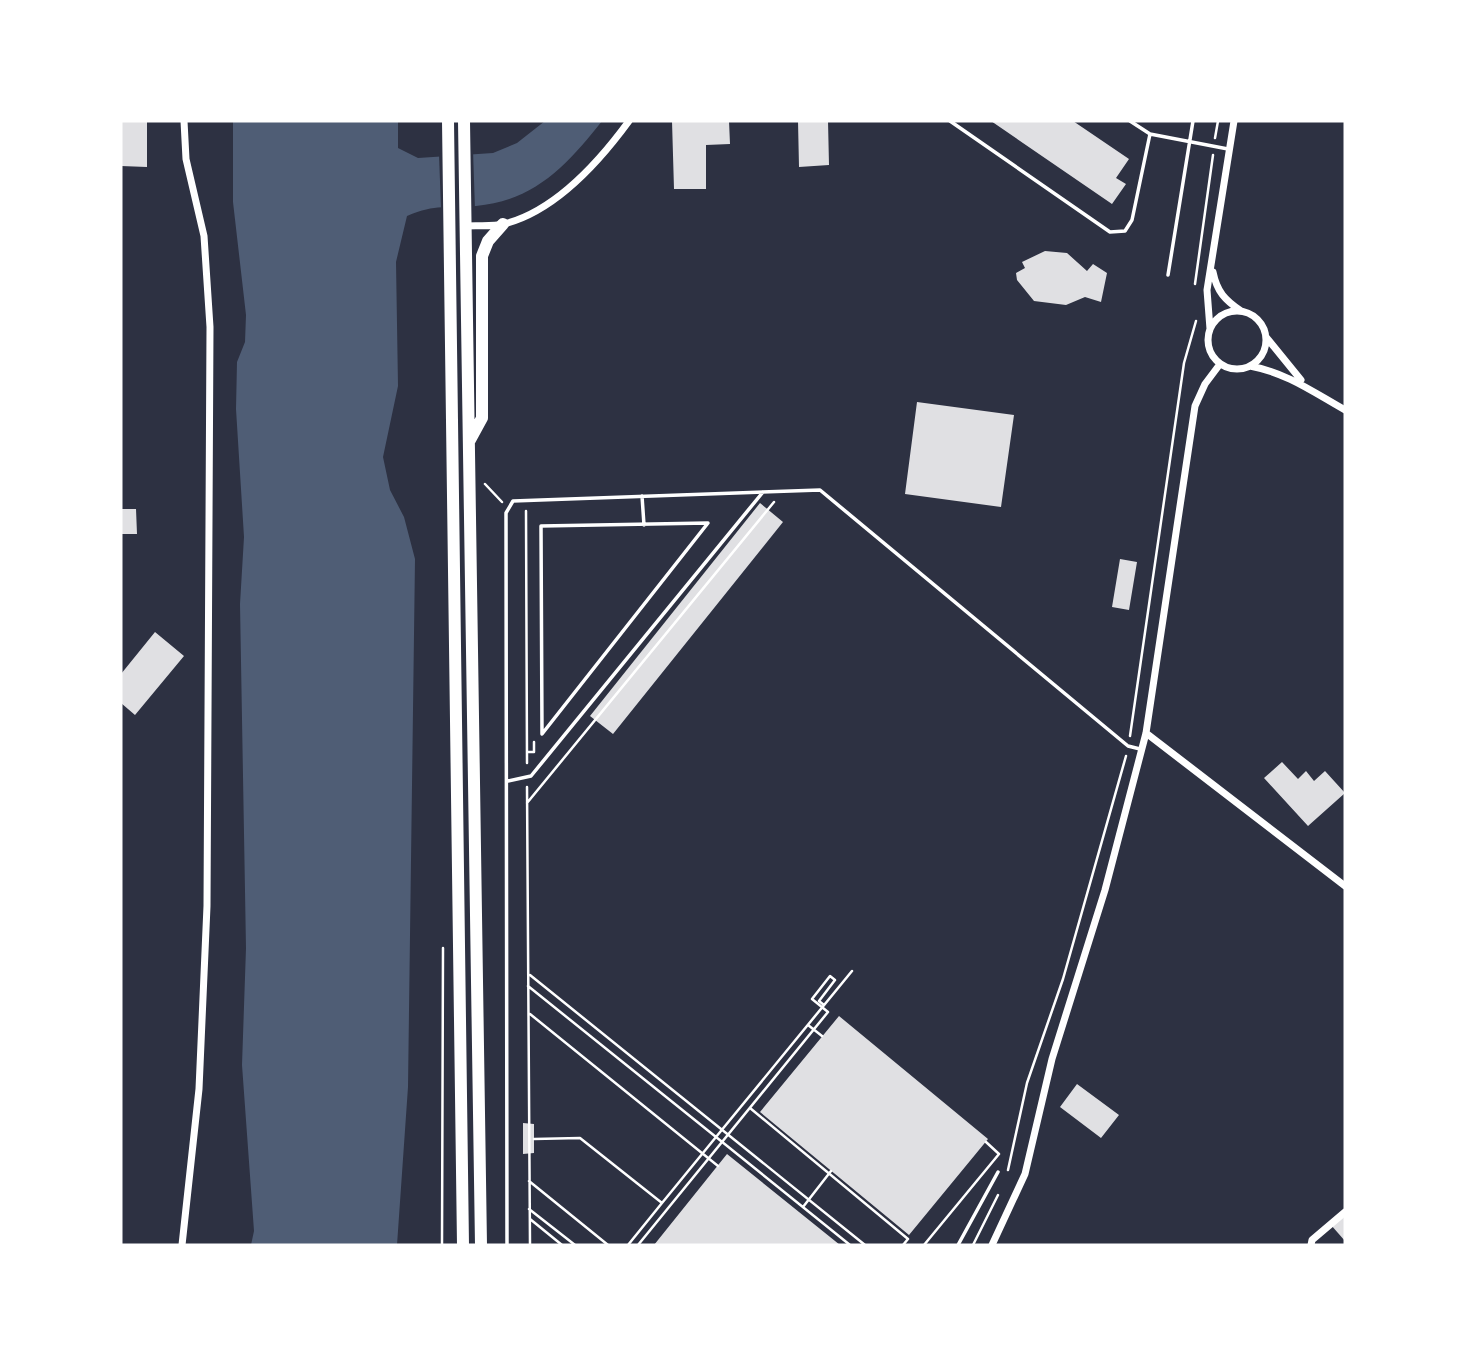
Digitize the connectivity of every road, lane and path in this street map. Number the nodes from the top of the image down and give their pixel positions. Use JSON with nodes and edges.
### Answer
{"nodes":[{"id":1,"x":184,"y":121,"type":"edge"},
{"id":2,"x":448,"y":121,"type":"edge"},
{"id":3,"x":464,"y":121,"type":"edge"},
{"id":4,"x":629,"y":121,"type":"edge"},
{"id":5,"x":950,"y":121,"type":"edge"},
{"id":6,"x":1130,"y":121,"type":"edge"},
{"id":7,"x":1193,"y":121,"type":"edge"},
{"id":8,"x":1218,"y":121,"type":"edge"},
{"id":9,"x":1234,"y":121,"type":"edge"},
{"id":10,"x":1150,"y":134,"type":"junction"},
{"id":11,"x":1190,"y":142,"type":"junction"},
{"id":12,"x":1214,"y":146,"type":"junction"},
{"id":13,"x":1230,"y":150,"type":"junction"},
{"id":14,"x":465,"y":222,"type":"junction"},
{"id":15,"x":503,"y":224,"type":"junction"},
{"id":16,"x":1212,"y":268,"type":"junction"},
{"id":17,"x":1168,"y":275,"type":"dead end"},
{"id":18,"x":1196,"y":290,"type":"dead end"},
{"id":19,"x":1241,"y":311,"type":"junction"},
{"id":20,"x":1197,"y":319,"type":"dead end"},
{"id":21,"x":1210,"y":329,"type":"junction"},
{"id":22,"x":1266,"y":337,"type":"junction"},
{"id":23,"x":1220,"y":364,"type":"junction"},
{"id":24,"x":1250,"y":366,"type":"junction"},
{"id":25,"x":1303,"y":384,"type":"junction"},
{"id":26,"x":1345,"y":410,"type":"edge"},
{"id":27,"x":468,"y":444,"type":"junction"},
{"id":28,"x":484,"y":471,"type":"dead end"},
{"id":29,"x":763,"y":492,"type":"junction"},
{"id":30,"x":642,"y":496,"type":"junction"},
{"id":31,"x":526,"y":500,"type":"junction"},
{"id":32,"x":510,"y":507,"type":"junction"},
{"id":33,"x":768,"y":509,"type":"dead end"},
{"id":34,"x":644,"y":524,"type":"junction"},
{"id":35,"x":1146,"y":733,"type":"junction"},
{"id":36,"x":534,"y":740,"type":"dead end"},
{"id":37,"x":1128,"y":746,"type":"junction"},
{"id":38,"x":1142,"y":750,"type":"junction"},
{"id":39,"x":527,"y":752,"type":"junction"},
{"id":40,"x":527,"y":766,"type":"dead end"},
{"id":41,"x":508,"y":781,"type":"junction"},
{"id":42,"x":527,"y":790,"type":"dead end"},
{"id":43,"x":527,"y":803,"type":"junction"},
{"id":44,"x":1345,"y":886,"type":"edge"},
{"id":45,"x":443,"y":947,"type":"dead end"},
{"id":46,"x":852,"y":971,"type":"dead end"},
{"id":47,"x":528,"y":973,"type":"junction"},
{"id":48,"x":528,"y":986,"type":"junction"},
{"id":49,"x":824,"y":1005,"type":"junction"},
{"id":50,"x":528,"y":1013,"type":"junction"},
{"id":51,"x":808,"y":1024,"type":"junction"},
{"id":52,"x":822,"y":1036,"type":"dead end"},
{"id":53,"x":750,"y":1108,"type":"junction"},
{"id":54,"x":727,"y":1134,"type":"junction"},
{"id":55,"x":716,"y":1137,"type":"junction"},
{"id":56,"x":534,"y":1139,"type":"dead end"},
{"id":57,"x":986,"y":1142,"type":"dead end"},
{"id":58,"x":708,"y":1158,"type":"junction"},
{"id":59,"x":718,"y":1166,"type":"dead end"},
{"id":60,"x":831,"y":1171,"type":"dead end"},
{"id":61,"x":998,"y":1172,"type":"dead end"},
{"id":62,"x":1006,"y":1180,"type":"dead end"},
{"id":63,"x":529,"y":1181,"type":"junction"},
{"id":64,"x":1000,"y":1190,"type":"dead end"},
{"id":65,"x":808,"y":1199,"type":"junction"},
{"id":66,"x":662,"y":1203,"type":"junction"},
{"id":67,"x":803,"y":1207,"type":"junction"},
{"id":68,"x":529,"y":1209,"type":"junction"},
{"id":69,"x":799,"y":1212,"type":"dead end"},
{"id":70,"x":1345,"y":1212,"type":"edge"},
{"id":71,"x":530,"y":1219,"type":"junction"},
{"id":72,"x":182,"y":1245,"type":"edge"},
{"id":73,"x":442,"y":1245,"type":"edge"},
{"id":74,"x":463,"y":1245,"type":"edge"},
{"id":75,"x":481,"y":1245,"type":"edge"},
{"id":76,"x":508,"y":1245,"type":"edge"},
{"id":77,"x":530,"y":1245,"type":"edge"},
{"id":78,"x":562,"y":1245,"type":"edge"},
{"id":79,"x":575,"y":1245,"type":"edge"},
{"id":80,"x":608,"y":1245,"type":"edge"},
{"id":81,"x":628,"y":1245,"type":"edge"},
{"id":82,"x":638,"y":1245,"type":"edge"},
{"id":83,"x":850,"y":1245,"type":"edge"},
{"id":84,"x":865,"y":1245,"type":"edge"},
{"id":85,"x":903,"y":1245,"type":"edge"},
{"id":86,"x":924,"y":1245,"type":"edge"},
{"id":87,"x":958,"y":1245,"type":"edge"},
{"id":88,"x":973,"y":1245,"type":"edge"},
{"id":89,"x":992,"y":1245,"type":"edge"},
{"id":90,"x":1311,"y":1245,"type":"edge"}],
"edges":[{"from":1,"to":72,"type":"street"},
{"from":2,"to":74,"type":"highway"},
{"from":3,"to":14,"type":"highway"},
{"from":4,"to":15,"type":"street"},
{"from":5,"to":10,"type":"lane"},
{"from":6,"to":10,"type":"lane"},
{"from":7,"to":11,"type":"lane"},
{"from":8,"to":12,"type":"path"},
{"from":9,"to":13,"type":"street"},
{"from":10,"to":11,"type":"lane"},
{"from":11,"to":12,"type":"lane"},
{"from":11,"to":17,"type":"lane"},
{"from":12,"to":13,"type":"lane"},
{"from":12,"to":18,"type":"path"},
{"from":13,"to":16,"type":"street"},
{"from":14,"to":15,"type":"street"},
{"from":14,"to":27,"type":"highway"},
{"from":15,"to":27,"type":"highway"},
{"from":16,"to":19,"type":"street"},
{"from":16,"to":21,"type":"street"},
{"from":19,"to":21,"type":"street"},
{"from":19,"to":22,"type":"street"},
{"from":20,"to":37,"type":"path"},
{"from":21,"to":23,"type":"street"},
{"from":22,"to":24,"type":"street"},
{"from":22,"to":25,"type":"street"},
{"from":23,"to":24,"type":"street"},
{"from":23,"to":35,"type":"street"},
{"from":24,"to":25,"type":"street"},
{"from":25,"to":26,"type":"street"},
{"from":27,"to":75,"type":"highway"},
{"from":28,"to":32,"type":"path"},
{"from":29,"to":30,"type":"lane"},
{"from":29,"to":37,"type":"lane"},
{"from":29,"to":41,"type":"lane"},
{"from":30,"to":31,"type":"lane"},
{"from":30,"to":34,"type":"lane"},
{"from":31,"to":32,"type":"lane"},
{"from":31,"to":39,"type":"path"},
{"from":32,"to":41,"type":"lane"},
{"from":33,"to":43,"type":"path"},
{"from":34,"to":34,"type":"lane"},
{"from":35,"to":38,"type":"street"},
{"from":35,"to":44,"type":"street"},
{"from":36,"to":39,"type":"path"},
{"from":37,"to":38,"type":"lane"},
{"from":37,"to":62,"type":"path"},
{"from":38,"to":89,"type":"street"},
{"from":39,"to":40,"type":"path"},
{"from":41,"to":76,"type":"lane"},
{"from":42,"to":43,"type":"path"},
{"from":43,"to":47,"type":"path"},
{"from":45,"to":73,"type":"path"},
{"from":46,"to":49,"type":"path"},
{"from":47,"to":48,"type":"path"},
{"from":47,"to":54,"type":"path"},
{"from":48,"to":50,"type":"path"},
{"from":48,"to":55,"type":"path"},
{"from":49,"to":51,"type":"path"},
{"from":49,"to":53,"type":"path"},
{"from":50,"to":58,"type":"path"},
{"from":50,"to":63,"type":"path"},
{"from":51,"to":52,"type":"path"},
{"from":51,"to":55,"type":"path"},
{"from":53,"to":54,"type":"path"},
{"from":53,"to":85,"type":"path"},
{"from":54,"to":58,"type":"path"},
{"from":54,"to":65,"type":"path"},
{"from":55,"to":66,"type":"path"},
{"from":55,"to":67,"type":"path"},
{"from":56,"to":66,"type":"path"},
{"from":57,"to":86,"type":"path"},
{"from":58,"to":59,"type":"path"},
{"from":58,"to":82,"type":"path"},
{"from":60,"to":67,"type":"path"},
{"from":61,"to":87,"type":"lane"},
{"from":63,"to":68,"type":"path"},
{"from":63,"to":80,"type":"path"},
{"from":64,"to":88,"type":"path"},
{"from":65,"to":69,"type":"path"},
{"from":65,"to":84,"type":"path"},
{"from":66,"to":81,"type":"path"},
{"from":67,"to":83,"type":"path"},
{"from":68,"to":71,"type":"path"},
{"from":68,"to":79,"type":"path"},
{"from":70,"to":90,"type":"street"},
{"from":71,"to":77,"type":"path"},
{"from":71,"to":78,"type":"path"}]}
